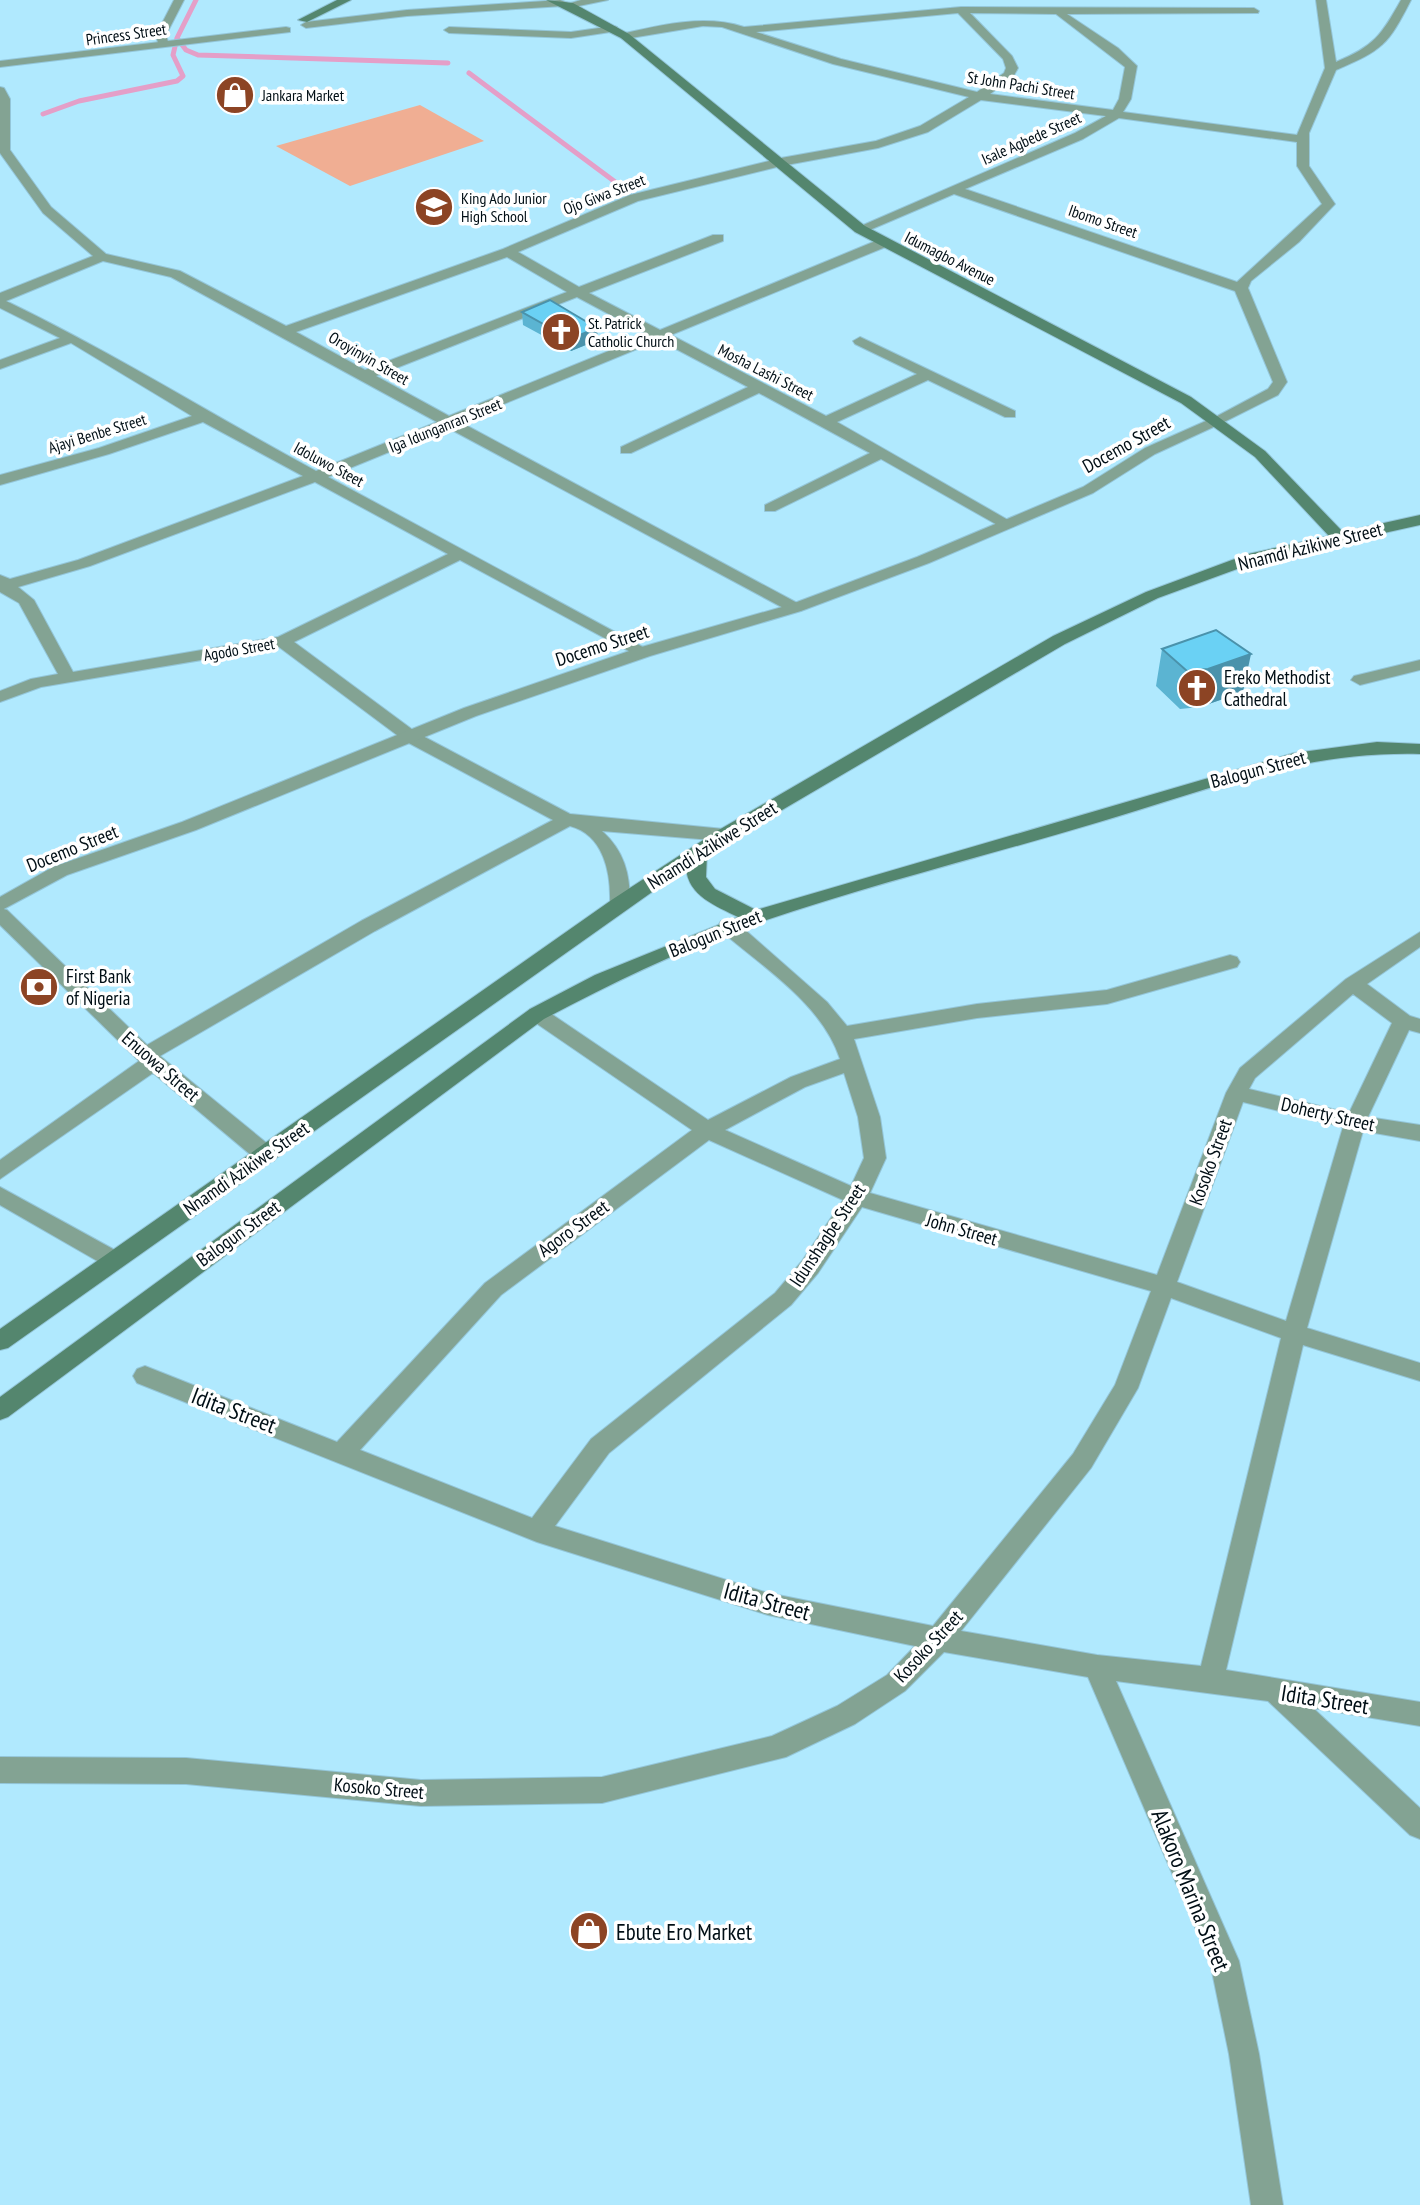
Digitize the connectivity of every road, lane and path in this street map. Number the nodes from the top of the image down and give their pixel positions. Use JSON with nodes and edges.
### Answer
{"nodes":[{"id":1,"x":179,"y":0,"type":"edge"},
{"id":2,"x":346,"y":0,"type":"edge"},
{"id":3,"x":603,"y":0,"type":"edge"},
{"id":4,"x":1020,"y":0,"type":"edge"},
{"id":5,"x":1321,"y":0,"type":"edge"},
{"id":6,"x":1406,"y":0,"type":"edge"},
{"id":7,"x":561,"y":3,"type":"edge"},
{"id":8,"x":1031,"y":8,"type":"junction"},
{"id":9,"x":1058,"y":8,"type":"junction"},
{"id":10,"x":961,"y":10,"type":"junction"},
{"id":11,"x":1254,"y":11,"type":"dead end"},
{"id":12,"x":275,"y":23,"type":"junction"},
{"id":13,"x":304,"y":23,"type":"junction"},
{"id":14,"x":742,"y":29,"type":"junction"},
{"id":15,"x":286,"y":30,"type":"junction"},
{"id":16,"x":449,"y":30,"type":"dead end"},
{"id":17,"x":256,"y":32,"type":"junction"},
{"id":18,"x":619,"y":33,"type":"junction"},
{"id":19,"x":163,"y":45,"type":"junction"},
{"id":20,"x":0,"y":64,"type":"edge"},
{"id":21,"x":1331,"y":68,"type":"junction"},
{"id":22,"x":0,"y":90,"type":"edge"},
{"id":23,"x":979,"y":96,"type":"junction"},
{"id":24,"x":1115,"y":116,"type":"junction"},
{"id":25,"x":2,"y":132,"type":"edge"},
{"id":26,"x":1302,"y":139,"type":"junction"},
{"id":27,"x":781,"y":162,"type":"junction"},
{"id":28,"x":953,"y":189,"type":"junction"},
{"id":29,"x":860,"y":229,"type":"junction"},
{"id":30,"x":718,"y":238,"type":"dead end"},
{"id":31,"x":883,"y":243,"type":"junction"},
{"id":32,"x":508,"y":252,"type":"junction"},
{"id":33,"x":102,"y":257,"type":"junction"},
{"id":34,"x":1241,"y":289,"type":"junction"},
{"id":35,"x":575,"y":291,"type":"junction"},
{"id":36,"x":0,"y":300,"type":"edge"},
{"id":37,"x":285,"y":331,"type":"junction"},
{"id":38,"x":659,"y":336,"type":"junction"},
{"id":39,"x":72,"y":338,"type":"junction"},
{"id":40,"x":860,"y":341,"type":"dead end"},
{"id":41,"x":0,"y":365,"type":"edge"},
{"id":42,"x":929,"y":374,"type":"junction"},
{"id":43,"x":365,"y":375,"type":"junction"},
{"id":44,"x":757,"y":388,"type":"junction"},
{"id":45,"x":1010,"y":414,"type":"dead end"},
{"id":46,"x":204,"y":417,"type":"junction"},
{"id":47,"x":1215,"y":421,"type":"junction"},
{"id":48,"x":826,"y":422,"type":"junction"},
{"id":49,"x":448,"y":424,"type":"junction"},
{"id":50,"x":626,"y":450,"type":"dead end"},
{"id":51,"x":882,"y":453,"type":"junction"},
{"id":52,"x":315,"y":477,"type":"junction"},
{"id":53,"x":0,"y":480,"type":"edge"},
{"id":54,"x":770,"y":508,"type":"dead end"},
{"id":55,"x":1420,"y":520,"type":"edge"},
{"id":56,"x":1007,"y":524,"type":"junction"},
{"id":57,"x":1339,"y":537,"type":"junction"},
{"id":58,"x":462,"y":553,"type":"junction"},
{"id":59,"x":2,"y":582,"type":"edge"},
{"id":60,"x":795,"y":608,"type":"junction"},
{"id":61,"x":282,"y":641,"type":"junction"},
{"id":62,"x":644,"y":652,"type":"junction"},
{"id":63,"x":1420,"y":665,"type":"edge"},
{"id":64,"x":68,"y":678,"type":"junction"},
{"id":65,"x":1360,"y":680,"type":"dead end"},
{"id":66,"x":0,"y":696,"type":"edge"},
{"id":67,"x":411,"y":737,"type":"junction"},
{"id":68,"x":1420,"y":749,"type":"edge"},
{"id":69,"x":575,"y":821,"type":"junction"},
{"id":70,"x":724,"y":835,"type":"junction"},
{"id":71,"x":699,"y":851,"type":"junction"},
{"id":72,"x":620,"y":903,"type":"junction"},
{"id":73,"x":0,"y":905,"type":"edge"},
{"id":74,"x":0,"y":914,"type":"edge"},
{"id":75,"x":752,"y":916,"type":"junction"},
{"id":76,"x":728,"y":926,"type":"junction"},
{"id":77,"x":1420,"y":938,"type":"edge"},
{"id":78,"x":1230,"y":962,"type":"dead end"},
{"id":79,"x":1353,"y":984,"type":"junction"},
{"id":80,"x":537,"y":1014,"type":"junction"},
{"id":81,"x":1411,"y":1023,"type":"edge"},
{"id":82,"x":842,"y":1034,"type":"junction"},
{"id":83,"x":149,"y":1058,"type":"junction"},
{"id":84,"x":849,"y":1063,"type":"junction"},
{"id":85,"x":1236,"y":1093,"type":"junction"},
{"id":86,"x":1355,"y":1122,"type":"junction"},
{"id":87,"x":707,"y":1130,"type":"junction"},
{"id":88,"x":1420,"y":1133,"type":"edge"},
{"id":89,"x":266,"y":1155,"type":"junction"},
{"id":90,"x":0,"y":1171,"type":"edge"},
{"id":91,"x":0,"y":1195,"type":"edge"},
{"id":92,"x":857,"y":1197,"type":"junction"},
{"id":93,"x":114,"y":1260,"type":"junction"},
{"id":94,"x":1164,"y":1286,"type":"junction"},
{"id":95,"x":1294,"y":1333,"type":"junction"},
{"id":96,"x":0,"y":1341,"type":"edge"},
{"id":97,"x":1420,"y":1372,"type":"edge"},
{"id":98,"x":145,"y":1376,"type":"dead end"},
{"id":99,"x":0,"y":1410,"type":"edge"},
{"id":100,"x":343,"y":1452,"type":"junction"},
{"id":101,"x":537,"y":1531,"type":"junction"},
{"id":102,"x":939,"y":1639,"type":"junction"},
{"id":103,"x":1097,"y":1667,"type":"junction"},
{"id":104,"x":1211,"y":1679,"type":"junction"},
{"id":105,"x":1278,"y":1692,"type":"junction"},
{"id":106,"x":1420,"y":1714,"type":"edge"},
{"id":107,"x":0,"y":1770,"type":"edge"},
{"id":108,"x":1420,"y":1826,"type":"edge"},
{"id":109,"x":1267,"y":2205,"type":"edge"}],
"edges":[{"from":1,"to":19,"type":"street"},
{"from":2,"to":13,"type":"main road"},
{"from":3,"to":7,"type":"street"},
{"from":4,"to":8,"type":"street"},
{"from":5,"to":21,"type":"street"},
{"from":6,"to":21,"type":"street"},
{"from":7,"to":13,"type":"street"},
{"from":7,"to":18,"type":"main road","name":"Idumagbo Avenue"},
{"from":8,"to":9,"type":"street"},
{"from":8,"to":10,"type":"street"},
{"from":9,"to":11,"type":"street"},
{"from":9,"to":24,"type":"street"},
{"from":10,"to":14,"type":"street"},
{"from":10,"to":23,"type":"street","name":"Ojo Giwa Street"},
{"from":12,"to":13,"type":"street","name":"Princess Street"},
{"from":12,"to":15,"type":"street"},
{"from":12,"to":17,"type":"street","name":"Princess Street"},
{"from":13,"to":15,"type":"street","name":"Princess Street"},
{"from":14,"to":18,"type":"street"},
{"from":14,"to":23,"type":"street","name":"St John Pachi Street"},
{"from":15,"to":17,"type":"street","name":"Princess Street"},
{"from":16,"to":18,"type":"street"},
{"from":17,"to":19,"type":"street","name":"Princess Street"},
{"from":18,"to":27,"type":"main road","name":"Idumagbo Avenue"},
{"from":19,"to":20,"type":"street","name":"Princess Street"},
{"from":21,"to":26,"type":"street"},
{"from":22,"to":25,"type":"street","name":"Oroyinyin Street"},
{"from":23,"to":24,"type":"street","name":"St John Pachi Street"},
{"from":23,"to":27,"type":"street","name":"Ojo Giwa Street"},
{"from":24,"to":26,"type":"street","name":"St John Pachi Street"},
{"from":24,"to":28,"type":"street","name":"Isale Agbede Street"},
{"from":25,"to":33,"type":"street","name":"Oroyinyin Street"},
{"from":26,"to":34,"type":"street"},
{"from":27,"to":29,"type":"main road","name":"Idumagbo Avenue"},
{"from":27,"to":32,"type":"street","name":"Ojo Giwa Street"},
{"from":28,"to":29,"type":"street","name":"Isale Agbede Street"},
{"from":28,"to":34,"type":"street","name":"Ibomo Street"},
{"from":29,"to":31,"type":"main road","name":"Idumagbo Avenue"},
{"from":30,"to":35,"type":"street"},
{"from":31,"to":38,"type":"street","name":"Iga Idunganran Street"},
{"from":31,"to":47,"type":"main road","name":"Idumagbo Avenue"},
{"from":32,"to":35,"type":"street","name":"Mosha Lashi Street"},
{"from":32,"to":37,"type":"street","name":"Ojo Giwa Street"},
{"from":33,"to":36,"type":"street"},
{"from":33,"to":37,"type":"street","name":"Oroyinyin Street"},
{"from":34,"to":47,"type":"street","name":"Docemo Street"},
{"from":35,"to":38,"type":"street","name":"Mosha Lashi Street"},
{"from":35,"to":43,"type":"street"},
{"from":36,"to":39,"type":"street","name":"Idoluwo Steet"},
{"from":37,"to":43,"type":"street","name":"Oroyinyin Street"},
{"from":38,"to":44,"type":"street","name":"Mosha Lashi Street"},
{"from":38,"to":49,"type":"street","name":"Iga Idunganran Street"},
{"from":39,"to":41,"type":"street"},
{"from":39,"to":46,"type":"street","name":"Idoluwo Steet"},
{"from":40,"to":42,"type":"street"},
{"from":42,"to":45,"type":"street"},
{"from":42,"to":48,"type":"street"},
{"from":43,"to":49,"type":"street","name":"Oroyinyin Street"},
{"from":44,"to":48,"type":"street","name":"Mosha Lashi Street"},
{"from":44,"to":50,"type":"street"},
{"from":46,"to":52,"type":"street","name":"Idoluwo Steet"},
{"from":46,"to":53,"type":"street","name":"Ajayi Benbe Street"},
{"from":47,"to":56,"type":"street","name":"Docemo Street"},
{"from":47,"to":57,"type":"main road","name":"Idumagbo Avenue"},
{"from":48,"to":51,"type":"street","name":"Mosha Lashi Street"},
{"from":49,"to":52,"type":"street","name":"Iga Idunganran Street"},
{"from":49,"to":60,"type":"street","name":"Oroyinyin Street"},
{"from":51,"to":54,"type":"street"},
{"from":51,"to":56,"type":"street","name":"Mosha Lashi Street"},
{"from":52,"to":58,"type":"street","name":"Idoluwo Steet"},
{"from":52,"to":59,"type":"street","name":"Iga Idunganran Street"},
{"from":55,"to":57,"type":"main road","name":"Nnamdi Azikiwe Street"},
{"from":56,"to":60,"type":"street","name":"Docemo Street"},
{"from":57,"to":70,"type":"main road","name":"Nnamdi Azikiwe Street"},
{"from":58,"to":61,"type":"street","name":"Agodo Street"},
{"from":58,"to":62,"type":"street","name":"Idoluwo Steet"},
{"from":59,"to":64,"type":"street"},
{"from":60,"to":62,"type":"street","name":"Docemo Street"},
{"from":61,"to":64,"type":"street","name":"Agodo Street"},
{"from":61,"to":67,"type":"street"},
{"from":62,"to":67,"type":"street","name":"Docemo Street"},
{"from":63,"to":65,"type":"street"},
{"from":64,"to":66,"type":"street","name":"Agodo Street"},
{"from":67,"to":69,"type":"street"},
{"from":67,"to":73,"type":"street","name":"Docemo Street"},
{"from":68,"to":75,"type":"main road","name":"Balogun Street"},
{"from":69,"to":70,"type":"street"},
{"from":69,"to":72,"type":"street"},
{"from":69,"to":83,"type":"street"},
{"from":70,"to":71,"type":"main road","name":"Nnamdi Azikiwe Street"},
{"from":71,"to":72,"type":"main road","name":"Nnamdi Azikiwe Street"},
{"from":71,"to":75,"type":"main road"},
{"from":72,"to":89,"type":"main road","name":"Nnamdi Azikiwe Street"},
{"from":74,"to":83,"type":"street","name":"Enuowa Street"},
{"from":75,"to":76,"type":"main road","name":"Balogun Street"},
{"from":76,"to":80,"type":"main road","name":"Balogun Street"},
{"from":76,"to":82,"type":"street","name":"Idunshagbe Street"},
{"from":77,"to":79,"type":"street","name":"Kosoko Street"},
{"from":78,"to":82,"type":"street"},
{"from":79,"to":81,"type":"street"},
{"from":79,"to":85,"type":"street","name":"Kosoko Street"},
{"from":80,"to":87,"type":"street","name":"John Street"},
{"from":80,"to":99,"type":"main road","name":"Balogun Street"},
{"from":81,"to":86,"type":"street"},
{"from":82,"to":84,"type":"street","name":"Idunshagbe Street"},
{"from":83,"to":89,"type":"street","name":"Enuowa Street"},
{"from":83,"to":90,"type":"street"},
{"from":84,"to":87,"type":"street","name":"Agoro Street"},
{"from":84,"to":92,"type":"street","name":"Idunshagbe Street"},
{"from":85,"to":86,"type":"street","name":"Doherty Street"},
{"from":85,"to":94,"type":"street","name":"Kosoko Street"},
{"from":86,"to":88,"type":"street","name":"Doherty Street"},
{"from":86,"to":95,"type":"street"},
{"from":87,"to":92,"type":"street","name":"John Street"},
{"from":87,"to":100,"type":"street","name":"Agoro Street"},
{"from":89,"to":93,"type":"main road","name":"Nnamdi Azikiwe Street"},
{"from":91,"to":93,"type":"street"},
{"from":92,"to":94,"type":"street","name":"John Street"},
{"from":92,"to":101,"type":"street","name":"Idunshagbe Street"},
{"from":93,"to":96,"type":"main road","name":"Nnamdi Azikiwe Street"},
{"from":94,"to":95,"type":"street","name":"John Street"},
{"from":94,"to":102,"type":"street","name":"Kosoko Street"},
{"from":95,"to":97,"type":"street","name":"John Street"},
{"from":95,"to":104,"type":"street"},
{"from":98,"to":100,"type":"street","name":"Idita Street"},
{"from":100,"to":101,"type":"street","name":"Idita Street"},
{"from":101,"to":102,"type":"street","name":"Idita Street"},
{"from":102,"to":103,"type":"street","name":"Idita Street"},
{"from":102,"to":107,"type":"street","name":"Kosoko Street"},
{"from":103,"to":104,"type":"street","name":"Idita Street"},
{"from":103,"to":109,"type":"street","name":"Alakoro Marina Street"},
{"from":104,"to":105,"type":"street","name":"Idita Street"},
{"from":105,"to":106,"type":"street","name":"Idita Street"},
{"from":105,"to":108,"type":"street"}]}
